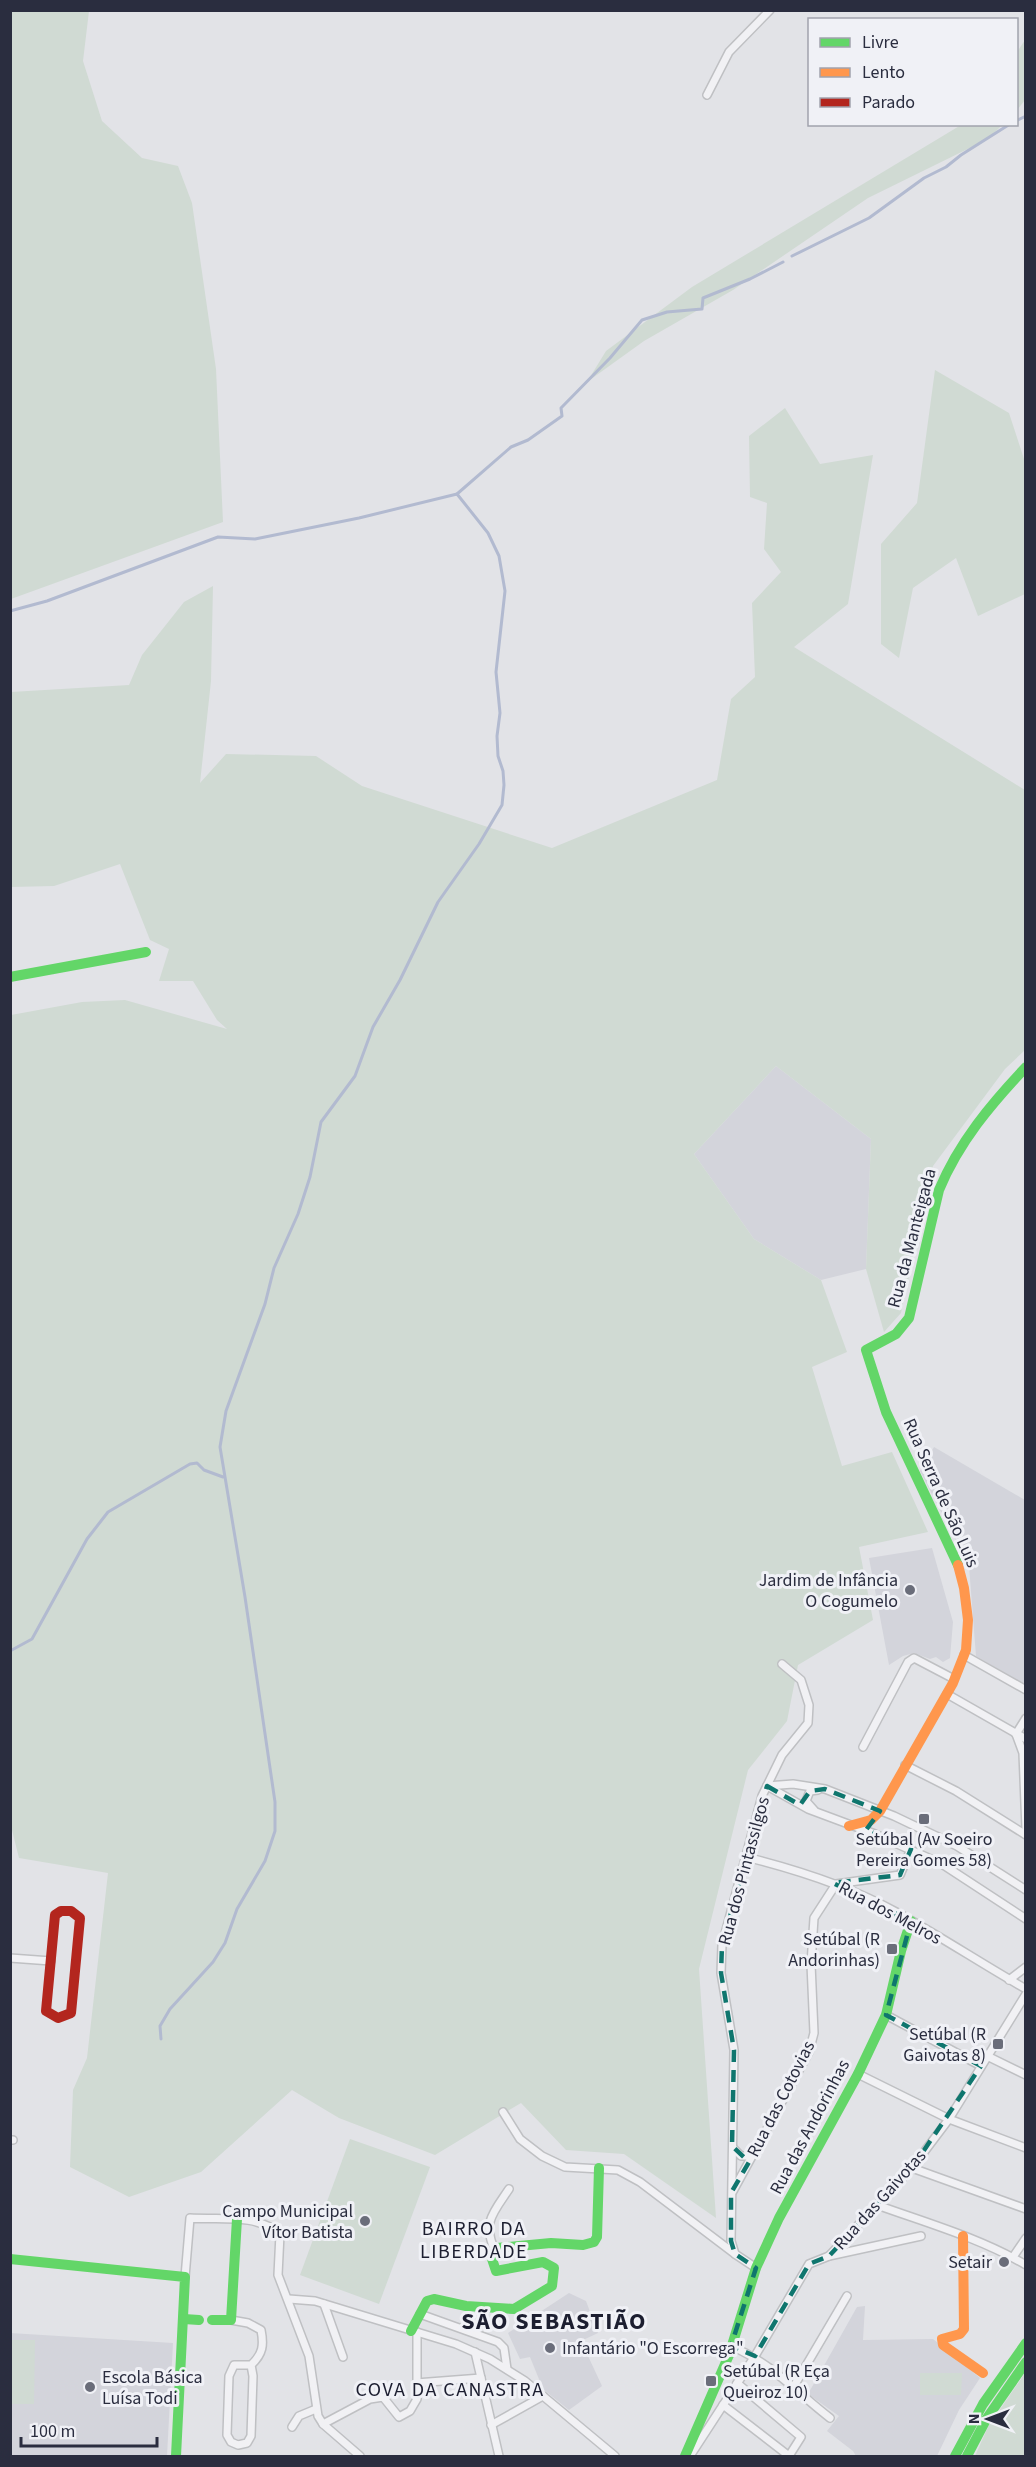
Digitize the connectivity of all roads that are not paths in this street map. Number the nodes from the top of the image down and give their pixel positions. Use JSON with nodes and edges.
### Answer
{"nodes":[{"id":1,"x":770,"y":10,"type":"edge"},
{"id":2,"x":707,"y":95,"type":"dead end"},
{"id":3,"x":146,"y":952,"type":"dead end"},
{"id":4,"x":10,"y":977,"type":"edge"},
{"id":5,"x":1026,"y":1066,"type":"edge"},
{"id":6,"x":866,"y":1350,"type":"joint"},
{"id":7,"x":964,"y":1655,"type":"junction"},
{"id":8,"x":782,"y":1664,"type":"dead end"},
{"id":9,"x":954,"y":1679,"type":"junction"},
{"id":10,"x":1026,"y":1690,"type":"edge"},
{"id":11,"x":947,"y":1694,"type":"junction"},
{"id":12,"x":1026,"y":1718,"type":"edge"},
{"id":13,"x":1016,"y":1734,"type":"junction"},
{"id":14,"x":1026,"y":1739,"type":"edge"},
{"id":15,"x":863,"y":1747,"type":"dead end"},
{"id":16,"x":905,"y":1765,"type":"junction"},
{"id":17,"x":767,"y":1786,"type":"junction"},
{"id":18,"x":825,"y":1789,"type":"junction"},
{"id":19,"x":880,"y":1811,"type":"junction"},
{"id":20,"x":815,"y":1812,"type":"junction"},
{"id":21,"x":849,"y":1826,"type":"junction"},
{"id":22,"x":1026,"y":1829,"type":"edge"},
{"id":23,"x":1026,"y":1835,"type":"edge"},
{"id":24,"x":911,"y":1849,"type":"junction"},
{"id":25,"x":746,"y":1857,"type":"junction"},
{"id":26,"x":836,"y":1884,"type":"junction"},
{"id":27,"x":1026,"y":1890,"type":"edge"},
{"id":28,"x":1026,"y":1919,"type":"edge"},
{"id":29,"x":911,"y":1921,"type":"junction"},
{"id":30,"x":10,"y":1958,"type":"edge"},
{"id":31,"x":51,"y":1961,"type":"junction"},
{"id":32,"x":1026,"y":1967,"type":"edge"},
{"id":33,"x":1010,"y":1980,"type":"junction"},
{"id":34,"x":1026,"y":1992,"type":"edge"},
{"id":35,"x":886,"y":2015,"type":"junction"},
{"id":36,"x":987,"y":2056,"type":"junction"},
{"id":37,"x":981,"y":2066,"type":"junction"},
{"id":38,"x":858,"y":2074,"type":"junction"},
{"id":39,"x":1026,"y":2075,"type":"edge"},
{"id":40,"x":503,"y":2112,"type":"dead end"},
{"id":41,"x":949,"y":2119,"type":"junction"},
{"id":42,"x":732,"y":2145,"type":"junction"},
{"id":43,"x":1024,"y":2146,"type":"edge"},
{"id":44,"x":755,"y":2151,"type":"junction"},
{"id":45,"x":599,"y":2168,"type":"junction"},
{"id":46,"x":912,"y":2168,"type":"junction"},
{"id":47,"x":509,"y":2189,"type":"dead end"},
{"id":48,"x":731,"y":2193,"type":"junction"},
{"id":49,"x":877,"y":2205,"type":"junction"},
{"id":50,"x":1026,"y":2209,"type":"edge"},
{"id":51,"x":237,"y":2219,"type":"junction"},
{"id":52,"x":921,"y":2235,"type":"dead end"},
{"id":53,"x":963,"y":2236,"type":"junction"},
{"id":54,"x":1026,"y":2238,"type":"edge"},
{"id":55,"x":495,"y":2251,"type":"junction"},
{"id":56,"x":735,"y":2254,"type":"junction"},
{"id":57,"x":829,"y":2256,"type":"junction"},
{"id":58,"x":1013,"y":2257,"type":"junction"},
{"id":59,"x":10,"y":2259,"type":"edge"},
{"id":60,"x":1026,"y":2265,"type":"edge"},
{"id":61,"x":756,"y":2268,"type":"junction"},
{"id":62,"x":185,"y":2277,"type":"junction"},
{"id":63,"x":847,"y":2296,"type":"dead end"},
{"id":64,"x":289,"y":2299,"type":"junction"},
{"id":65,"x":324,"y":2304,"type":"junction"},
{"id":66,"x":420,"y":2314,"type":"junction"},
{"id":67,"x":184,"y":2319,"type":"junction"},
{"id":68,"x":199,"y":2320,"type":"dead end"},
{"id":69,"x":212,"y":2320,"type":"dead end"},
{"id":70,"x":231,"y":2320,"type":"junction"},
{"id":71,"x":414,"y":2332,"type":"junction"},
{"id":72,"x":1026,"y":2343,"type":"edge"},
{"id":73,"x":731,"y":2346,"type":"junction"},
{"id":74,"x":475,"y":2352,"type":"junction"},
{"id":75,"x":755,"y":2356,"type":"junction"},
{"id":76,"x":344,"y":2357,"type":"dead end"},
{"id":77,"x":1026,"y":2362,"type":"edge"},
{"id":78,"x":251,"y":2365,"type":"junction"},
{"id":79,"x":507,"y":2369,"type":"junction"},
{"id":80,"x":982,"y":2373,"type":"dead end"},
{"id":81,"x":481,"y":2378,"type":"junction"},
{"id":82,"x":416,"y":2383,"type":"junction"},
{"id":83,"x":737,"y":2384,"type":"junction"},
{"id":84,"x":794,"y":2386,"type":"junction"},
{"id":85,"x":543,"y":2396,"type":"junction"},
{"id":86,"x":723,"y":2405,"type":"junction"},
{"id":87,"x":316,"y":2409,"type":"junction"},
{"id":88,"x":830,"y":2418,"type":"dead end"},
{"id":89,"x":323,"y":2424,"type":"junction"},
{"id":90,"x":491,"y":2425,"type":"junction"},
{"id":91,"x":292,"y":2427,"type":"dead end"},
{"id":92,"x":176,"y":2457,"type":"edge"},
{"id":93,"x":360,"y":2457,"type":"edge"},
{"id":94,"x":499,"y":2457,"type":"edge"},
{"id":95,"x":615,"y":2457,"type":"edge"},
{"id":96,"x":687,"y":2457,"type":"edge"},
{"id":97,"x":956,"y":2457,"type":"edge"},
{"id":98,"x":967,"y":2457,"type":"edge"}],
"edges":[{"from":1,"to":2,"type":"street"},
{"from":3,"to":4,"type":"street"},
{"from":5,"to":6,"type":"street","name":"Rua da Manteigada"},
{"from":6,"to":7,"type":"street","name":"Rua Serra de São Luis"},
{"from":7,"to":9,"type":"street","name":"Rua Serra de São Luis"},
{"from":7,"to":10,"type":"street"},
{"from":8,"to":17,"type":"street","name":"Rua dos Pintassilgos"},
{"from":9,"to":11,"type":"street","name":"Rua Serra de São Luis"},
{"from":9,"to":15,"type":"street"},
{"from":11,"to":13,"type":"street"},
{"from":11,"to":16,"type":"street","name":"Rua Serra de São Luis"},
{"from":12,"to":13,"type":"street"},
{"from":13,"to":14,"type":"street"},
{"from":13,"to":22,"type":"street"},
{"from":16,"to":19,"type":"street","name":"Rua Serra de São Luis"},
{"from":16,"to":23,"type":"street"},
{"from":17,"to":18,"type":"street"},
{"from":17,"to":20,"type":"street"},
{"from":17,"to":25,"type":"street","name":"Rua dos Pintassilgos"},
{"from":18,"to":19,"type":"street"},
{"from":18,"to":20,"type":"street"},
{"from":19,"to":21,"type":"street"},
{"from":19,"to":27,"type":"street"},
{"from":20,"to":21,"type":"street"},
{"from":21,"to":24,"type":"street"},
{"from":24,"to":26,"type":"street"},
{"from":24,"to":28,"type":"street"},
{"from":25,"to":26,"type":"street","name":"Rua dos Melros"},
{"from":25,"to":42,"type":"street","name":"Rua dos Pintassilgos"},
{"from":26,"to":29,"type":"street","name":"Rua dos Melros"},
{"from":26,"to":44,"type":"street","name":"Rua das Cotovias"},
{"from":29,"to":33,"type":"street","name":"Rua dos Melros"},
{"from":29,"to":35,"type":"street","name":"Rua das Andorinhas"},
{"from":30,"to":31,"type":"street"},
{"from":31,"to":31,"type":"street"},
{"from":32,"to":33,"type":"street"},
{"from":33,"to":34,"type":"street","name":"Rua dos Melros"},
{"from":34,"to":36,"type":"street","name":"Rua das Gaivotas"},
{"from":35,"to":37,"type":"street"},
{"from":35,"to":38,"type":"street","name":"Rua das Andorinhas"},
{"from":36,"to":37,"type":"street","name":"Rua das Gaivotas"},
{"from":36,"to":39,"type":"street"},
{"from":37,"to":41,"type":"street","name":"Rua das Gaivotas"},
{"from":38,"to":41,"type":"street"},
{"from":38,"to":61,"type":"street","name":"Rua das Andorinhas"},
{"from":40,"to":45,"type":"street"},
{"from":41,"to":43,"type":"street"},
{"from":41,"to":46,"type":"street","name":"Rua das Gaivotas"},
{"from":42,"to":44,"type":"street"},
{"from":42,"to":48,"type":"street","name":"Rua dos Pintassilgos"},
{"from":44,"to":48,"type":"street","name":"Rua das Cotovias"},
{"from":45,"to":55,"type":"street"},
{"from":45,"to":56,"type":"street"},
{"from":46,"to":49,"type":"street","name":"Rua das Gaivotas"},
{"from":46,"to":50,"type":"street"},
{"from":47,"to":55,"type":"street"},
{"from":48,"to":56,"type":"street","name":"Rua dos Pintassilgos"},
{"from":49,"to":53,"type":"street"},
{"from":49,"to":57,"type":"street","name":"Rua das Gaivotas"},
{"from":51,"to":62,"type":"street"},
{"from":51,"to":64,"type":"street"},
{"from":51,"to":70,"type":"street"},
{"from":52,"to":57,"type":"street"},
{"from":53,"to":58,"type":"street"},
{"from":53,"to":80,"type":"street"},
{"from":54,"to":58,"type":"street"},
{"from":55,"to":66,"type":"street"},
{"from":56,"to":61,"type":"street"},
{"from":57,"to":75,"type":"street","name":"Rua das Gaivotas"},
{"from":58,"to":60,"type":"street"},
{"from":59,"to":62,"type":"street"},
{"from":61,"to":73,"type":"street","name":"Rua das Andorinhas"},
{"from":62,"to":67,"type":"street"},
{"from":63,"to":84,"type":"street"},
{"from":64,"to":65,"type":"street"},
{"from":64,"to":87,"type":"street"},
{"from":65,"to":71,"type":"street"},
{"from":65,"to":76,"type":"street"},
{"from":66,"to":71,"type":"street"},
{"from":66,"to":79,"type":"street"},
{"from":67,"to":68,"type":"street"},
{"from":67,"to":92,"type":"street"},
{"from":69,"to":70,"type":"street"},
{"from":70,"to":78,"type":"street"},
{"from":71,"to":74,"type":"street"},
{"from":71,"to":82,"type":"street"},
{"from":72,"to":97,"type":"street"},
{"from":73,"to":75,"type":"street"},
{"from":73,"to":96,"type":"street","name":"Rua das Andorinhas"},
{"from":74,"to":79,"type":"street"},
{"from":74,"to":81,"type":"street"},
{"from":75,"to":83,"type":"street","name":"Rua das Gaivotas"},
{"from":75,"to":84,"type":"street"},
{"from":77,"to":98,"type":"street"},
{"from":78,"to":78,"type":"street"},
{"from":79,"to":85,"type":"street"},
{"from":81,"to":82,"type":"street"},
{"from":81,"to":90,"type":"street"},
{"from":82,"to":89,"type":"street"},
{"from":83,"to":86,"type":"street","name":"Rua das Gaivotas"},
{"from":83,"to":86,"type":"street"},
{"from":84,"to":88,"type":"street"},
{"from":85,"to":90,"type":"street"},
{"from":85,"to":95,"type":"street"},
{"from":86,"to":96,"type":"street","name":"Rua das Gaivotas"},
{"from":87,"to":89,"type":"street"},
{"from":87,"to":91,"type":"street"},
{"from":89,"to":93,"type":"street"},
{"from":90,"to":94,"type":"street"}]}
